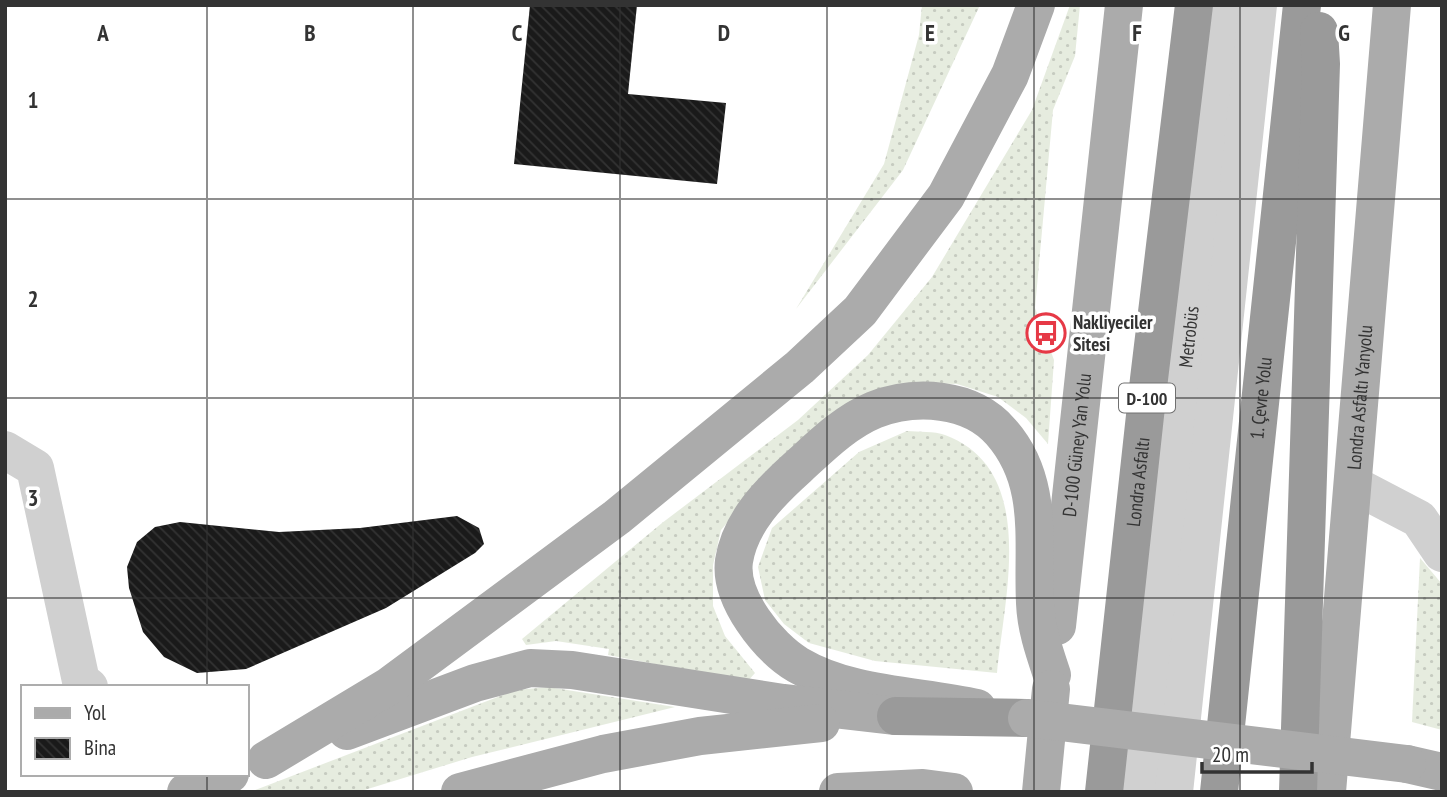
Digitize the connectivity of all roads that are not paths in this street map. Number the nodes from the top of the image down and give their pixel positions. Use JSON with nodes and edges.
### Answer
{"nodes":[{"id":1,"x":1036,"y":5,"type":"edge"},
{"id":2,"x":1124,"y":5,"type":"edge"},
{"id":3,"x":1194,"y":5,"type":"edge"},
{"id":4,"x":1225,"y":5,"type":"edge"},
{"id":5,"x":1258,"y":5,"type":"edge"},
{"id":6,"x":1302,"y":5,"type":"edge"},
{"id":7,"x":1317,"y":5,"type":"edge"},
{"id":8,"x":1392,"y":5,"type":"edge"},
{"id":9,"x":5,"y":450,"type":"edge"},
{"id":10,"x":1354,"y":485,"type":"junction"},
{"id":11,"x":1442,"y":553,"type":"edge"},
{"id":12,"x":1052,"y":675,"type":"junction"},
{"id":13,"x":86,"y":685,"type":"edge"},
{"id":14,"x":896,"y":716,"type":"junction"},
{"id":15,"x":1027,"y":718,"type":"junction"},
{"id":16,"x":256,"y":764,"type":"edge"},
{"id":17,"x":1424,"y":768,"type":"edge"},
{"id":18,"x":178,"y":776,"type":"edge"},
{"id":19,"x":225,"y":776,"type":"edge"},
{"id":20,"x":185,"y":792,"type":"edge"},
{"id":21,"x":460,"y":792,"type":"edge"},
{"id":22,"x":838,"y":792,"type":"edge"},
{"id":23,"x":954,"y":792,"type":"edge"},
{"id":24,"x":1041,"y":792,"type":"edge"},
{"id":25,"x":1104,"y":792,"type":"edge"},
{"id":26,"x":1138,"y":792,"type":"edge"},
{"id":27,"x":1174,"y":792,"type":"edge"},
{"id":28,"x":1220,"y":792,"type":"edge"},
{"id":29,"x":1298,"y":792,"type":"edge"},
{"id":30,"x":1327,"y":792,"type":"edge"}],
"edges":[{"from":1,"to":16,"type":"main road"},
{"from":2,"to":12,"type":"main road","name":"D-100 Güney Yan Yolu"},
{"from":3,"to":25,"type":"highway","name":"Londra Asfaltı","number":"D-100"},
{"from":4,"to":26,"type":"lane","name":"Metrobüs"},
{"from":5,"to":27,"type":"lane"},
{"from":6,"to":28,"type":"highway","name":"1. Çevre Yolu"},
{"from":7,"to":29,"type":"highway"},
{"from":8,"to":10,"type":"main road","name":"Londra Asfaltı Yanyolu"},
{"from":9,"to":13,"type":"lane"},
{"from":10,"to":11,"type":"lane"},
{"from":10,"to":30,"type":"main road","name":"Londra Asfaltı Yanyolu"},
{"from":12,"to":15,"type":"main road"},
{"from":12,"to":24,"type":"main road","name":"D-100 Güney Yan Yolu"},
{"from":14,"to":15,"type":"highway"},
{"from":14,"to":16,"type":"main road"},
{"from":14,"to":21,"type":"main road"},
{"from":15,"to":17,"type":"main road","bridge":true},
{"from":18,"to":20,"type":"lane"},
{"from":19,"to":20,"type":"main road"},
{"from":22,"to":23,"type":"main road"}]}
